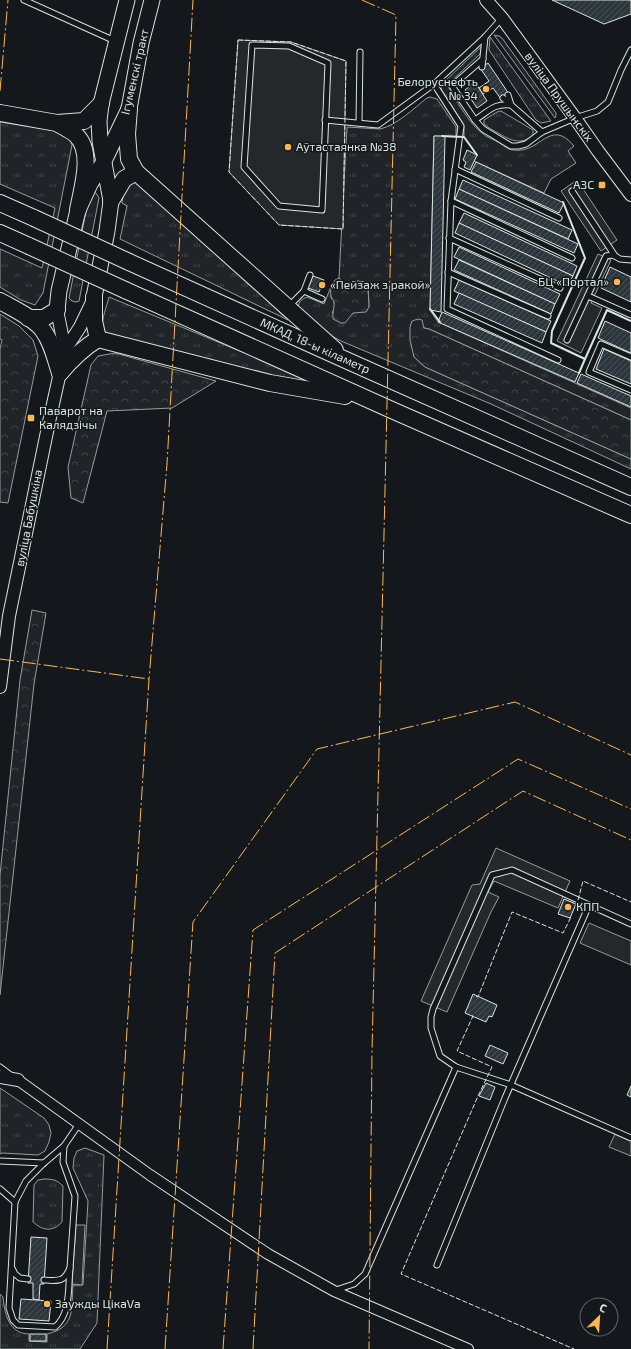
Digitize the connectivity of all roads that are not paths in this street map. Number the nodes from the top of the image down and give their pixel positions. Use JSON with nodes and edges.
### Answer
{"nodes":[{"id":1,"x":24,"y":0,"type":"edge"},
{"id":2,"x":127,"y":0,"type":"edge"},
{"id":3,"x":152,"y":0,"type":"edge"},
{"id":4,"x":486,"y":0,"type":"edge"},
{"id":5,"x":502,"y":18,"type":"junction"},
{"id":6,"x":485,"y":37,"type":"junction"},
{"id":7,"x":116,"y":42,"type":"junction"},
{"id":8,"x":631,"y":50,"type":"edge"},
{"id":9,"x":360,"y":52,"type":"dead end"},
{"id":10,"x":434,"y":84,"type":"junction"},
{"id":11,"x":508,"y":95,"type":"dead end"},
{"id":12,"x":503,"y":98,"type":"dead end"},
{"id":13,"x":101,"y":104,"type":"junction"},
{"id":14,"x":512,"y":105,"type":"junction"},
{"id":15,"x":129,"y":109,"type":"junction"},
{"id":16,"x":0,"y":113,"type":"edge"},
{"id":17,"x":575,"y":118,"type":"junction"},
{"id":18,"x":325,"y":120,"type":"junction"},
{"id":19,"x":475,"y":120,"type":"junction"},
{"id":20,"x":57,"y":123,"type":"junction"},
{"id":21,"x":359,"y":123,"type":"junction"},
{"id":22,"x":542,"y":132,"type":"junction"},
{"id":23,"x":103,"y":163,"type":"junction"},
{"id":24,"x":455,"y":169,"type":"junction"},
{"id":25,"x":136,"y":172,"type":"junction"},
{"id":26,"x":572,"y":191,"type":"dead end"},
{"id":27,"x":631,"y":195,"type":"edge"},
{"id":28,"x":111,"y":201,"type":"junction"},
{"id":29,"x":451,"y":201,"type":"junction"},
{"id":30,"x":0,"y":203,"type":"edge"},
{"id":31,"x":78,"y":210,"type":"junction"},
{"id":32,"x":559,"y":218,"type":"dead end"},
{"id":33,"x":0,"y":233,"type":"edge"},
{"id":34,"x":450,"y":238,"type":"junction"},
{"id":35,"x":615,"y":256,"type":"junction"},
{"id":36,"x":572,"y":258,"type":"dead end"},
{"id":37,"x":631,"y":260,"type":"edge"},
{"id":38,"x":448,"y":272,"type":"junction"},
{"id":39,"x":310,"y":275,"type":"dead end"},
{"id":40,"x":560,"y":288,"type":"dead end"},
{"id":41,"x":304,"y":291,"type":"junction"},
{"id":42,"x":588,"y":296,"type":"junction"},
{"id":43,"x":94,"y":297,"type":"junction"},
{"id":44,"x":322,"y":299,"type":"dead end"},
{"id":45,"x":0,"y":301,"type":"edge"},
{"id":46,"x":286,"y":308,"type":"junction"},
{"id":47,"x":57,"y":310,"type":"junction"},
{"id":48,"x":631,"y":315,"type":"edge"},
{"id":49,"x":548,"y":316,"type":"dead end"},
{"id":50,"x":28,"y":318,"type":"junction"},
{"id":51,"x":98,"y":339,"type":"junction"},
{"id":52,"x":567,"y":340,"type":"dead end"},
{"id":53,"x":65,"y":350,"type":"junction"},
{"id":54,"x":631,"y":357,"type":"edge"},
{"id":55,"x":558,"y":360,"type":"dead end"},
{"id":56,"x":348,"y":361,"type":"junction"},
{"id":57,"x":60,"y":373,"type":"junction"},
{"id":58,"x":631,"y":390,"type":"edge"},
{"id":59,"x":394,"y":411,"type":"junction"},
{"id":60,"x":631,"y":487,"type":"edge"},
{"id":61,"x":631,"y":515,"type":"edge"},
{"id":62,"x":0,"y":687,"type":"edge"},
{"id":63,"x":589,"y":905,"type":"junction"},
{"id":64,"x":631,"y":924,"type":"edge"},
{"id":65,"x":0,"y":1066,"type":"edge"},
{"id":66,"x":456,"y":1067,"type":"junction"},
{"id":67,"x":0,"y":1077,"type":"edge"},
{"id":68,"x":18,"y":1080,"type":"junction"},
{"id":69,"x":511,"y":1086,"type":"junction"},
{"id":70,"x":79,"y":1124,"type":"junction"},
{"id":71,"x":631,"y":1138,"type":"edge"},
{"id":72,"x":64,"y":1146,"type":"junction"},
{"id":73,"x":0,"y":1161,"type":"edge"},
{"id":74,"x":44,"y":1163,"type":"junction"},
{"id":75,"x":0,"y":1189,"type":"edge"},
{"id":76,"x":15,"y":1202,"type":"junction"},
{"id":77,"x":11,"y":1265,"type":"junction"},
{"id":78,"x":437,"y":1265,"type":"dead end"},
{"id":79,"x":70,"y":1268,"type":"junction"},
{"id":80,"x":28,"y":1279,"type":"dead end"},
{"id":81,"x":44,"y":1280,"type":"dead end"},
{"id":82,"x":334,"y":1291,"type":"junction"},
{"id":83,"x":468,"y":1349,"type":"edge"}],
"edges":[{"from":1,"to":7,"type":"lane"},
{"from":2,"to":7,"type":"main road","name":"Ігуменскі тракт"},
{"from":3,"to":15,"type":"main road","name":"Ігуменскі тракт"},
{"from":4,"to":5,"type":"street","name":"вуліца Прушынскіх"},
{"from":5,"to":6,"type":"lane"},
{"from":5,"to":17,"type":"street","name":"вуліца Прушынскіх"},
{"from":6,"to":10,"type":"lane"},
{"from":6,"to":19,"type":"lane"},
{"from":7,"to":13,"type":"main road","name":"Ігуменскі тракт"},
{"from":8,"to":17,"type":"lane"},
{"from":9,"to":21,"type":"lane"},
{"from":10,"to":21,"type":"lane"},
{"from":10,"to":24,"type":"lane"},
{"from":11,"to":14,"type":"lane"},
{"from":12,"to":14,"type":"lane"},
{"from":13,"to":20,"type":"highway"},
{"from":13,"to":23,"type":"main road","name":"Ігуменскі тракт"},
{"from":14,"to":19,"type":"lane"},
{"from":14,"to":22,"type":"lane"},
{"from":15,"to":23,"type":"main road","name":"Ігуменскі тракт"},
{"from":15,"to":25,"type":"highway"},
{"from":16,"to":20,"type":"highway"},
{"from":17,"to":22,"type":"lane"},
{"from":17,"to":27,"type":"street","name":"вуліца Прушынскіх"},
{"from":18,"to":18,"type":"lane"},
{"from":18,"to":21,"type":"lane"},
{"from":19,"to":22,"type":"lane"},
{"from":20,"to":31,"type":"highway"},
{"from":23,"to":28,"type":"main road","name":"Ігуменскі тракт"},
{"from":23,"to":31,"type":"main road","name":"Ігуменскі тракт"},
{"from":24,"to":29,"type":"lane"},
{"from":24,"to":32,"type":"lane"},
{"from":25,"to":28,"type":"highway"},
{"from":25,"to":46,"type":"highway"},
{"from":26,"to":35,"type":"lane"},
{"from":28,"to":43,"type":"main road","name":"Ігуменскі тракт"},
{"from":29,"to":34,"type":"lane"},
{"from":29,"to":36,"type":"lane"},
{"from":30,"to":56,"type":"highway","name":"МКАД, 18-ы кіламетр","bridge":true},
{"from":31,"to":47,"type":"main road","name":"Ігуменскі тракт"},
{"from":33,"to":59,"type":"highway","bridge":true},
{"from":34,"to":38,"type":"lane"},
{"from":34,"to":40,"type":"lane"},
{"from":35,"to":37,"type":"lane"},
{"from":35,"to":42,"type":"lane"},
{"from":38,"to":49,"type":"lane"},
{"from":38,"to":55,"type":"lane"},
{"from":39,"to":41,"type":"lane"},
{"from":41,"to":44,"type":"lane"},
{"from":41,"to":46,"type":"lane"},
{"from":42,"to":48,"type":"lane"},
{"from":42,"to":52,"type":"lane"},
{"from":43,"to":51,"type":"highway"},
{"from":43,"to":53,"type":"street","name":"вуліца Бабушкіна"},
{"from":45,"to":50,"type":"highway"},
{"from":46,"to":56,"type":"highway"},
{"from":47,"to":50,"type":"highway"},
{"from":47,"to":53,"type":"street","name":"вуліца Бабушкіна"},
{"from":50,"to":57,"type":"highway"},
{"from":51,"to":57,"type":"highway"},
{"from":51,"to":59,"type":"highway"},
{"from":53,"to":57,"type":"street","name":"вуліца Бабушкіна"},
{"from":54,"to":58,"type":"lane"},
{"from":56,"to":60,"type":"highway","name":"МКАД, 18-ы кіламетр"},
{"from":57,"to":62,"type":"street","name":"вуліца Бабушкіна"},
{"from":59,"to":61,"type":"highway"},
{"from":63,"to":64,"type":"lane"},
{"from":63,"to":66,"type":"lane"},
{"from":63,"to":69,"type":"lane"},
{"from":65,"to":68,"type":"lane"},
{"from":66,"to":69,"type":"lane"},
{"from":66,"to":82,"type":"lane"},
{"from":67,"to":68,"type":"street"},
{"from":68,"to":70,"type":"street"},
{"from":69,"to":71,"type":"lane"},
{"from":69,"to":78,"type":"lane"},
{"from":70,"to":72,"type":"lane"},
{"from":70,"to":82,"type":"street"},
{"from":72,"to":74,"type":"lane"},
{"from":72,"to":79,"type":"lane"},
{"from":73,"to":74,"type":"lane"},
{"from":74,"to":76,"type":"lane"},
{"from":75,"to":76,"type":"lane"},
{"from":76,"to":77,"type":"lane"},
{"from":77,"to":79,"type":"lane"},
{"from":77,"to":80,"type":"lane"},
{"from":79,"to":81,"type":"lane"},
{"from":82,"to":83,"type":"street"}]}
